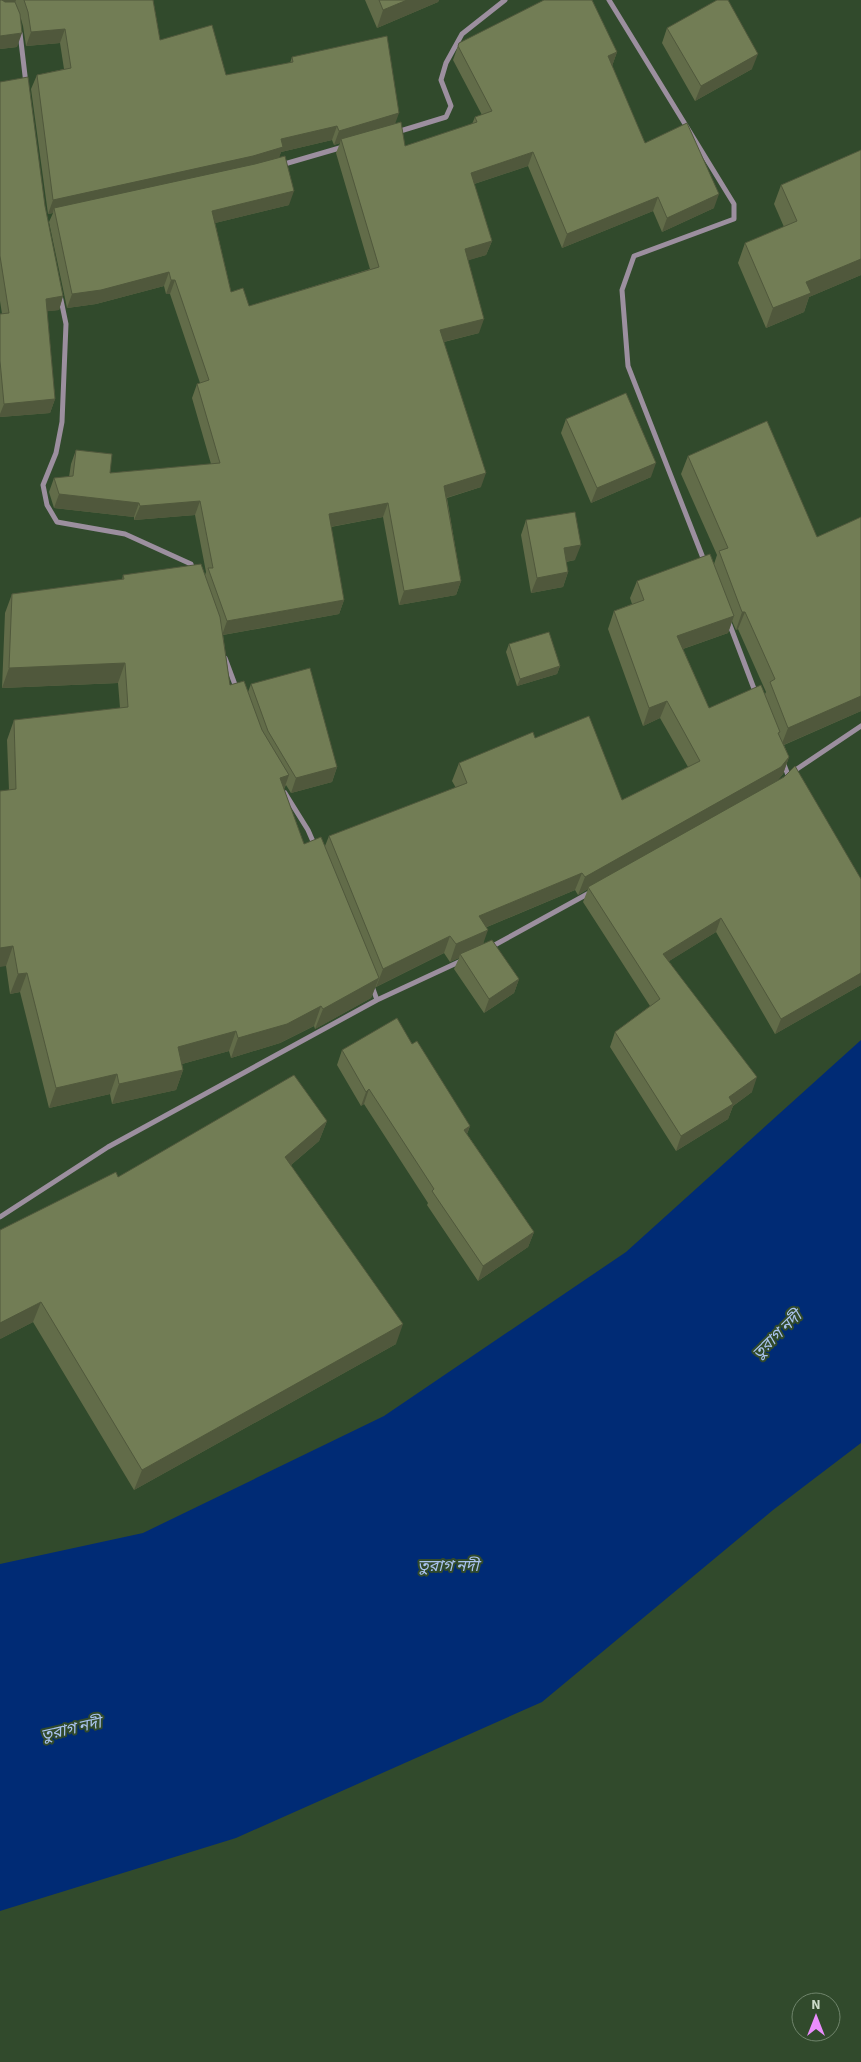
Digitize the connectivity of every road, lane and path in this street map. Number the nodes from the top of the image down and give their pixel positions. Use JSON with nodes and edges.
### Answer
{"nodes":[{"id":1,"x":505,"y":0,"type":"edge"},
{"id":2,"x":609,"y":0,"type":"edge"},
{"id":3,"x":19,"y":27,"type":"edge"},
{"id":4,"x":28,"y":94,"type":"edge"},
{"id":5,"x":390,"y":134,"type":"edge"},
{"id":6,"x":352,"y":144,"type":"edge"},
{"id":7,"x":277,"y":166,"type":"edge"},
{"id":8,"x":58,"y":286,"type":"edge"},
{"id":9,"x":708,"y":571,"type":"edge"},
{"id":10,"x":194,"y":574,"type":"edge"},
{"id":11,"x":726,"y":617,"type":"edge"},
{"id":12,"x":221,"y":647,"type":"edge"},
{"id":13,"x":238,"y":693,"type":"edge"},
{"id":14,"x":759,"y":701,"type":"edge"},
{"id":15,"x":861,"y":726,"type":"edge"},
{"id":16,"x":781,"y":757,"type":"edge"},
{"id":17,"x":788,"y":775,"type":"junction"},
{"id":18,"x":783,"y":782,"type":"edge"},
{"id":19,"x":279,"y":784,"type":"edge"},
{"id":20,"x":319,"y":857,"type":"edge"},
{"id":21,"x":596,"y":890,"type":"edge"},
{"id":22,"x":483,"y":951,"type":"edge"},
{"id":23,"x":466,"y":959,"type":"edge"},
{"id":24,"x":370,"y":982,"type":"edge"},
{"id":25,"x":377,"y":1000,"type":"junction"},
{"id":26,"x":0,"y":1217,"type":"edge"}],
"edges":[{"from":1,"to":5,"type":"street"},
{"from":2,"to":9,"type":"street"},
{"from":3,"to":4,"type":"street"},
{"from":6,"to":7,"type":"street"},
{"from":8,"to":10,"type":"street"},
{"from":11,"to":14,"type":"street"},
{"from":12,"to":13,"type":"street"},
{"from":15,"to":17,"type":"street"},
{"from":16,"to":17,"type":"street"},
{"from":17,"to":18,"type":"street"},
{"from":19,"to":20,"type":"street"},
{"from":21,"to":22,"type":"street"},
{"from":23,"to":25,"type":"street"},
{"from":24,"to":25,"type":"street"},
{"from":25,"to":26,"type":"street"}]}
